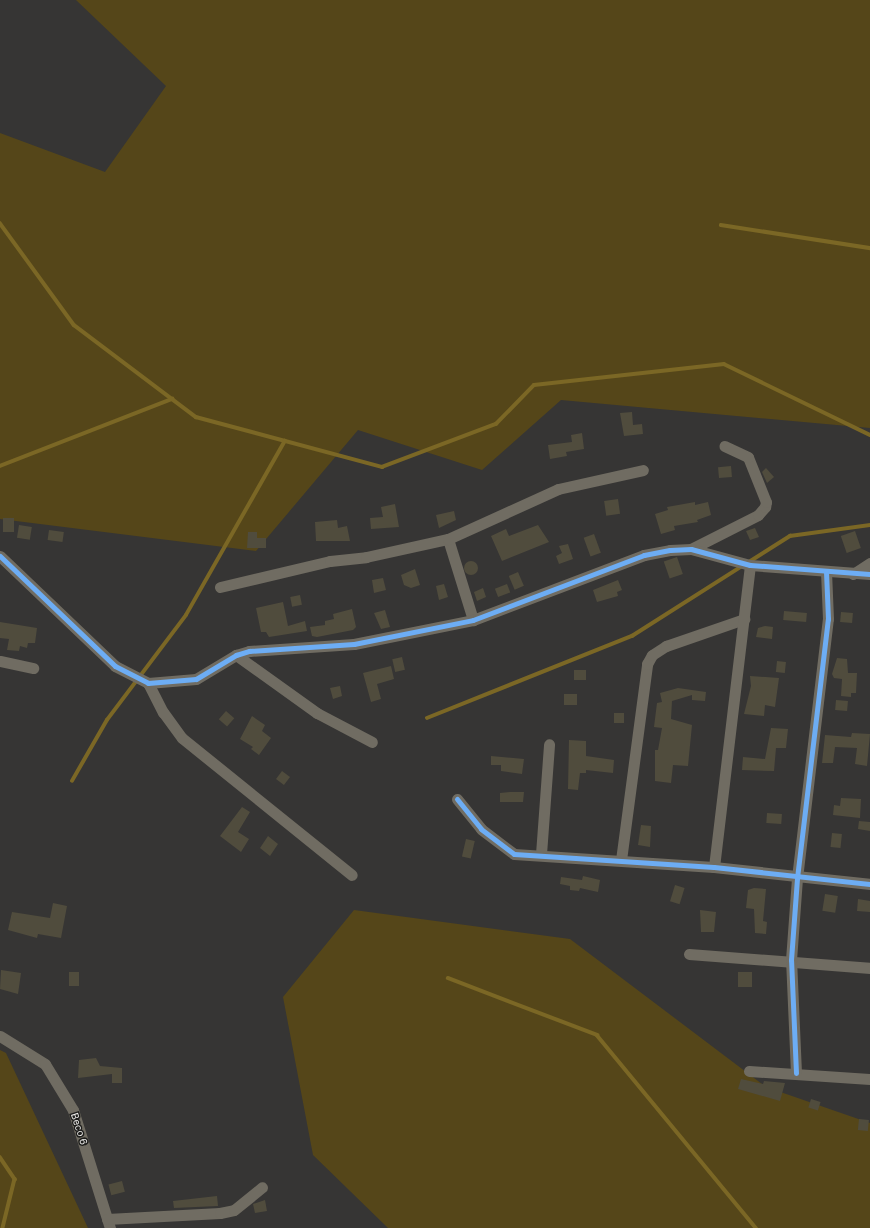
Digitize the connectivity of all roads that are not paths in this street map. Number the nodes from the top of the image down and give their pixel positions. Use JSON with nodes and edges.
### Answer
{"nodes":[{"id":1,"x":724,"y":446,"type":"dead end"},
{"id":2,"x":643,"y":470,"type":"dead end"},
{"id":3,"x":448,"y":539,"type":"junction"},
{"id":4,"x":691,"y":549,"type":"junction"},
{"id":5,"x":0,"y":556,"type":"edge"},
{"id":6,"x":870,"y":563,"type":"edge"},
{"id":7,"x":750,"y":565,"type":"junction"},
{"id":8,"x":826,"y":572,"type":"junction"},
{"id":9,"x":853,"y":574,"type":"junction"},
{"id":10,"x":870,"y":574,"type":"edge"},
{"id":11,"x":220,"y":587,"type":"dead end"},
{"id":12,"x":744,"y":619,"type":"junction"},
{"id":13,"x":473,"y":620,"type":"junction"},
{"id":14,"x":236,"y":655,"type":"junction"},
{"id":15,"x":0,"y":661,"type":"edge"},
{"id":16,"x":33,"y":668,"type":"dead end"},
{"id":17,"x":148,"y":683,"type":"junction"},
{"id":18,"x":372,"y":742,"type":"dead end"},
{"id":19,"x":549,"y":744,"type":"dead end"},
{"id":20,"x":457,"y":799,"type":"dead end"},
{"id":21,"x":541,"y":854,"type":"junction"},
{"id":22,"x":622,"y":860,"type":"junction"},
{"id":23,"x":714,"y":867,"type":"junction"},
{"id":24,"x":352,"y":874,"type":"dead end"},
{"id":25,"x":797,"y":878,"type":"junction"},
{"id":26,"x":870,"y":884,"type":"edge"},
{"id":27,"x":689,"y":954,"type":"dead end"},
{"id":28,"x":791,"y":960,"type":"junction"},
{"id":29,"x":870,"y":968,"type":"edge"},
{"id":30,"x":0,"y":1036,"type":"edge"},
{"id":31,"x":749,"y":1071,"type":"dead end"},
{"id":32,"x":796,"y":1073,"type":"junction"},
{"id":33,"x":870,"y":1079,"type":"edge"},
{"id":34,"x":262,"y":1187,"type":"dead end"},
{"id":35,"x":109,"y":1224,"type":"edge"}],
"edges":[{"from":1,"to":4,"type":"street"},
{"from":2,"to":3,"type":"street"},
{"from":3,"to":11,"type":"street"},
{"from":3,"to":13,"type":"street"},
{"from":4,"to":7,"type":"street"},
{"from":4,"to":13,"type":"street"},
{"from":5,"to":17,"type":"street"},
{"from":6,"to":9,"type":"street"},
{"from":7,"to":8,"type":"street"},
{"from":7,"to":12,"type":"street"},
{"from":8,"to":9,"type":"street"},
{"from":8,"to":25,"type":"street"},
{"from":9,"to":10,"type":"street"},
{"from":12,"to":22,"type":"street"},
{"from":12,"to":23,"type":"street"},
{"from":13,"to":14,"type":"street"},
{"from":14,"to":17,"type":"street"},
{"from":14,"to":18,"type":"street"},
{"from":15,"to":16,"type":"street"},
{"from":17,"to":24,"type":"street"},
{"from":19,"to":21,"type":"street"},
{"from":20,"to":21,"type":"street"},
{"from":21,"to":22,"type":"street"},
{"from":22,"to":23,"type":"street"},
{"from":23,"to":25,"type":"street"},
{"from":25,"to":26,"type":"street"},
{"from":25,"to":28,"type":"street"},
{"from":27,"to":28,"type":"street"},
{"from":28,"to":29,"type":"street"},
{"from":28,"to":32,"type":"street"},
{"from":30,"to":35,"type":"street","name":"Beco 6"},
{"from":31,"to":32,"type":"street"},
{"from":32,"to":33,"type":"street"},
{"from":34,"to":35,"type":"street"}]}
